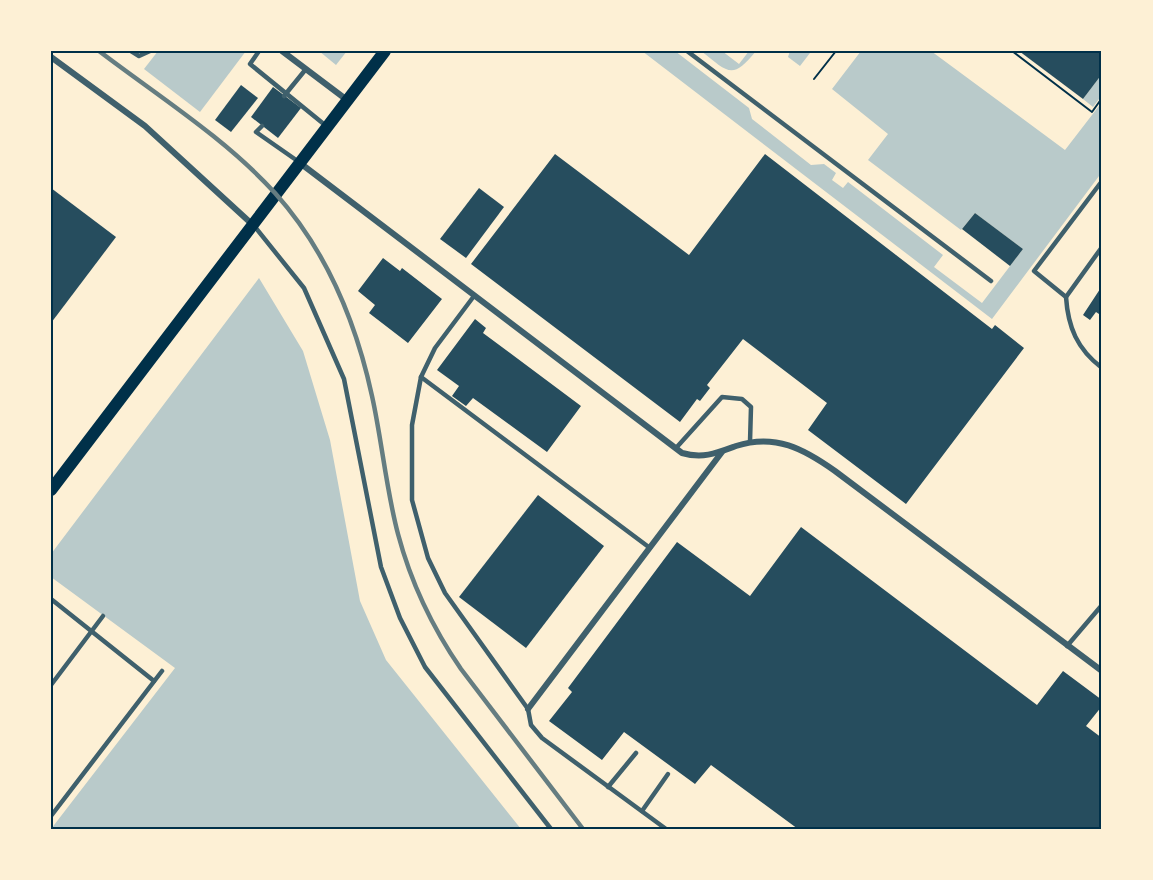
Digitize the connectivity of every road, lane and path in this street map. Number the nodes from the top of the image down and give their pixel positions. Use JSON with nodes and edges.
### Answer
{"nodes":[{"id":1,"x":131,"y":51,"type":"edge"},
{"id":2,"x":150,"y":51,"type":"edge"},
{"id":3,"x":259,"y":51,"type":"edge"},
{"id":4,"x":282,"y":51,"type":"edge"},
{"id":5,"x":385,"y":51,"type":"edge"},
{"id":6,"x":687,"y":51,"type":"edge"},
{"id":7,"x":836,"y":51,"type":"edge"},
{"id":8,"x":1012,"y":51,"type":"edge"},
{"id":9,"x":51,"y":57,"type":"edge"},
{"id":10,"x":306,"y":69,"type":"junction"},
{"id":11,"x":814,"y":79,"type":"dead end"},
{"id":12,"x":286,"y":94,"type":"junction"},
{"id":13,"x":1102,"y":98,"type":"edge"},
{"id":14,"x":348,"y":100,"type":"junction"},
{"id":15,"x":262,"y":126,"type":"dead end"},
{"id":16,"x":327,"y":127,"type":"junction"},
{"id":17,"x":300,"y":163,"type":"junction"},
{"id":18,"x":1102,"y":181,"type":"edge"},
{"id":19,"x":253,"y":225,"type":"junction"},
{"id":20,"x":1102,"y":248,"type":"edge"},
{"id":21,"x":991,"y":281,"type":"dead end"},
{"id":22,"x":474,"y":296,"type":"junction"},
{"id":23,"x":1066,"y":297,"type":"junction"},
{"id":24,"x":1102,"y":368,"type":"edge"},
{"id":25,"x":421,"y":377,"type":"junction"},
{"id":26,"x":750,"y":442,"type":"junction"},
{"id":27,"x":676,"y":448,"type":"junction"},
{"id":28,"x":723,"y":452,"type":"junction"},
{"id":29,"x":51,"y":490,"type":"edge"},
{"id":30,"x":650,"y":548,"type":"junction"},
{"id":31,"x":51,"y":599,"type":"edge"},
{"id":32,"x":1102,"y":606,"type":"edge"},
{"id":33,"x":103,"y":616,"type":"dead end"},
{"id":34,"x":90,"y":633,"type":"junction"},
{"id":35,"x":1067,"y":646,"type":"junction"},
{"id":36,"x":162,"y":671,"type":"dead end"},
{"id":37,"x":1102,"y":672,"type":"edge"},
{"id":38,"x":154,"y":681,"type":"junction"},
{"id":39,"x":51,"y":685,"type":"edge"},
{"id":40,"x":528,"y":709,"type":"junction"},
{"id":41,"x":636,"y":753,"type":"dead end"},
{"id":42,"x":668,"y":774,"type":"dead end"},
{"id":43,"x":608,"y":787,"type":"junction"},
{"id":44,"x":642,"y":811,"type":"junction"},
{"id":45,"x":51,"y":816,"type":"edge"},
{"id":46,"x":551,"y":829,"type":"edge"},
{"id":47,"x":666,"y":829,"type":"edge"}],
"edges":[{"from":1,"to":2,"type":"lane"},
{"from":3,"to":12,"type":"lane"},
{"from":4,"to":10,"type":"street"},
{"from":5,"to":14,"type":"main road"},
{"from":6,"to":21,"type":"lane"},
{"from":7,"to":11,"type":"path"},
{"from":8,"to":13,"type":"path"},
{"from":9,"to":19,"type":"street"},
{"from":10,"to":12,"type":"lane"},
{"from":10,"to":14,"type":"street"},
{"from":12,"to":16,"type":"lane"},
{"from":14,"to":16,"type":"main road"},
{"from":15,"to":17,"type":"lane"},
{"from":16,"to":17,"type":"main road"},
{"from":17,"to":19,"type":"main road"},
{"from":17,"to":22,"type":"street"},
{"from":18,"to":23,"type":"lane"},
{"from":19,"to":29,"type":"main road"},
{"from":19,"to":46,"type":"lane"},
{"from":20,"to":23,"type":"lane"},
{"from":22,"to":25,"type":"lane"},
{"from":22,"to":27,"type":"street"},
{"from":23,"to":24,"type":"lane"},
{"from":25,"to":30,"type":"lane"},
{"from":25,"to":40,"type":"lane"},
{"from":26,"to":27,"type":"lane"},
{"from":26,"to":28,"type":"street"},
{"from":26,"to":35,"type":"street"},
{"from":27,"to":28,"type":"street"},
{"from":28,"to":30,"type":"street"},
{"from":30,"to":40,"type":"street"},
{"from":31,"to":34,"type":"lane"},
{"from":32,"to":35,"type":"lane"},
{"from":33,"to":34,"type":"lane"},
{"from":34,"to":38,"type":"lane"},
{"from":34,"to":39,"type":"lane"},
{"from":35,"to":37,"type":"street"},
{"from":36,"to":38,"type":"lane"},
{"from":38,"to":45,"type":"lane"},
{"from":40,"to":43,"type":"lane"},
{"from":41,"to":43,"type":"lane"},
{"from":42,"to":44,"type":"lane"},
{"from":43,"to":44,"type":"lane"},
{"from":44,"to":47,"type":"lane"}]}
